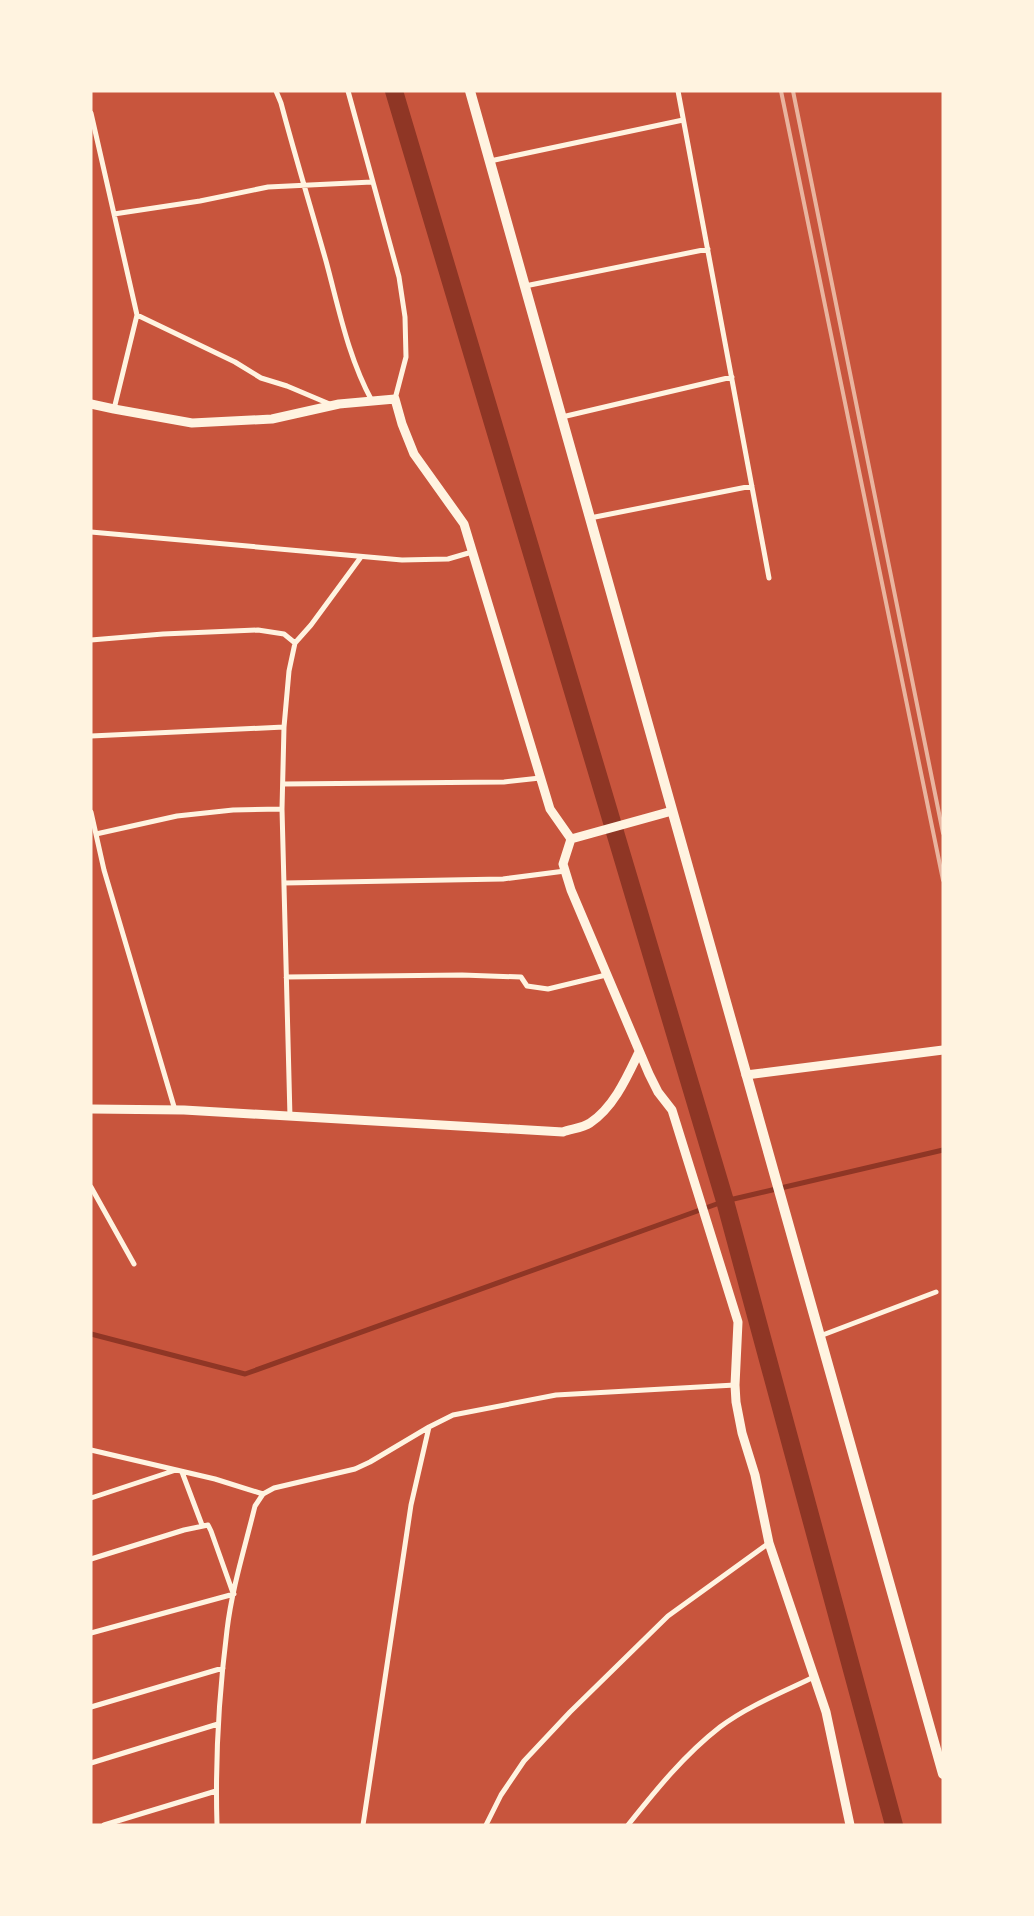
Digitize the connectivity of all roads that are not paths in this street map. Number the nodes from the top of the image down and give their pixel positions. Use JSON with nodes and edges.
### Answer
{"nodes":[{"id":1,"x":276,"y":91,"type":"edge"},
{"id":2,"x":348,"y":91,"type":"edge"},
{"id":3,"x":470,"y":91,"type":"edge"},
{"id":4,"x":678,"y":91,"type":"edge"},
{"id":5,"x":91,"y":113,"type":"edge"},
{"id":6,"x":683,"y":120,"type":"junction"},
{"id":7,"x":99,"y":147,"type":"junction"},
{"id":8,"x":91,"y":150,"type":"edge"},
{"id":9,"x":489,"y":161,"type":"junction"},
{"id":10,"x":372,"y":182,"type":"junction"},
{"id":11,"x":304,"y":185,"type":"junction"},
{"id":12,"x":114,"y":214,"type":"junction"},
{"id":13,"x":708,"y":249,"type":"junction"},
{"id":14,"x":525,"y":286,"type":"junction"},
{"id":15,"x":138,"y":316,"type":"junction"},
{"id":16,"x":732,"y":377,"type":"junction"},
{"id":17,"x":395,"y":399,"type":"junction"},
{"id":18,"x":372,"y":401,"type":"junction"},
{"id":19,"x":91,"y":404,"type":"edge"},
{"id":20,"x":332,"y":405,"type":"junction"},
{"id":21,"x":114,"y":410,"type":"junction"},
{"id":22,"x":562,"y":417,"type":"junction"},
{"id":23,"x":752,"y":486,"type":"junction"},
{"id":24,"x":590,"y":518,"type":"junction"},
{"id":25,"x":91,"y":532,"type":"edge"},
{"id":26,"x":472,"y":552,"type":"junction"},
{"id":27,"x":362,"y":556,"type":"junction"},
{"id":28,"x":769,"y":578,"type":"dead end"},
{"id":29,"x":91,"y":640,"type":"edge"},
{"id":30,"x":294,"y":644,"type":"junction"},
{"id":31,"x":284,"y":727,"type":"junction"},
{"id":32,"x":91,"y":736,"type":"edge"},
{"id":33,"x":540,"y":778,"type":"junction"},
{"id":34,"x":283,"y":784,"type":"junction"},
{"id":35,"x":282,"y":809,"type":"junction"},
{"id":36,"x":672,"y":811,"type":"junction"},
{"id":37,"x":91,"y":812,"type":"edge"},
{"id":38,"x":96,"y":834,"type":"junction"},
{"id":39,"x":571,"y":839,"type":"junction"},
{"id":40,"x":565,"y":871,"type":"junction"},
{"id":41,"x":284,"y":883,"type":"junction"},
{"id":42,"x":606,"y":975,"type":"junction"},
{"id":43,"x":286,"y":977,"type":"junction"},
{"id":44,"x":943,"y":1050,"type":"edge"},
{"id":45,"x":639,"y":1052,"type":"junction"},
{"id":46,"x":747,"y":1079,"type":"junction"},
{"id":47,"x":91,"y":1109,"type":"edge"},
{"id":48,"x":176,"y":1110,"type":"junction"},
{"id":49,"x":290,"y":1117,"type":"junction"},
{"id":50,"x":91,"y":1187,"type":"edge"},
{"id":51,"x":134,"y":1264,"type":"dead end"},
{"id":52,"x":936,"y":1292,"type":"dead end"},
{"id":53,"x":820,"y":1336,"type":"junction"},
{"id":54,"x":735,"y":1385,"type":"junction"},
{"id":55,"x":429,"y":1427,"type":"junction"},
{"id":56,"x":91,"y":1450,"type":"edge"},
{"id":57,"x":176,"y":1470,"type":"junction"},
{"id":58,"x":182,"y":1472,"type":"junction"},
{"id":59,"x":262,"y":1494,"type":"junction"},
{"id":60,"x":91,"y":1498,"type":"edge"},
{"id":61,"x":202,"y":1525,"type":"junction"},
{"id":62,"x":769,"y":1543,"type":"junction"},
{"id":63,"x":91,"y":1559,"type":"edge"},
{"id":64,"x":234,"y":1594,"type":"junction"},
{"id":65,"x":91,"y":1633,"type":"edge"},
{"id":66,"x":223,"y":1668,"type":"junction"},
{"id":67,"x":814,"y":1677,"type":"junction"},
{"id":68,"x":91,"y":1707,"type":"edge"},
{"id":69,"x":218,"y":1724,"type":"junction"},
{"id":70,"x":91,"y":1763,"type":"edge"},
{"id":71,"x":943,"y":1774,"type":"edge"},
{"id":72,"x":216,"y":1791,"type":"junction"},
{"id":73,"x":104,"y":1825,"type":"edge"},
{"id":74,"x":218,"y":1825,"type":"edge"},
{"id":75,"x":363,"y":1825,"type":"edge"},
{"id":76,"x":486,"y":1825,"type":"edge"},
{"id":77,"x":628,"y":1825,"type":"edge"},
{"id":78,"x":850,"y":1825,"type":"edge"}],
"edges":[{"from":1,"to":11,"type":"street"},
{"from":2,"to":10,"type":"street"},
{"from":3,"to":9,"type":"main road"},
{"from":4,"to":6,"type":"street"},
{"from":5,"to":7,"type":"street"},
{"from":6,"to":9,"type":"street"},
{"from":6,"to":13,"type":"street"},
{"from":7,"to":8,"type":"street"},
{"from":7,"to":12,"type":"street"},
{"from":9,"to":14,"type":"main road"},
{"from":10,"to":11,"type":"street"},
{"from":10,"to":17,"type":"street"},
{"from":11,"to":12,"type":"street"},
{"from":11,"to":18,"type":"street"},
{"from":12,"to":15,"type":"street"},
{"from":13,"to":14,"type":"street"},
{"from":13,"to":16,"type":"street"},
{"from":14,"to":22,"type":"main road"},
{"from":15,"to":20,"type":"street"},
{"from":15,"to":21,"type":"street"},
{"from":16,"to":22,"type":"street"},
{"from":16,"to":23,"type":"street"},
{"from":17,"to":18,"type":"street"},
{"from":17,"to":26,"type":"street"},
{"from":18,"to":20,"type":"street"},
{"from":19,"to":21,"type":"street"},
{"from":20,"to":21,"type":"street"},
{"from":22,"to":24,"type":"main road"},
{"from":23,"to":24,"type":"street"},
{"from":23,"to":28,"type":"street"},
{"from":24,"to":36,"type":"main road"},
{"from":25,"to":27,"type":"street"},
{"from":26,"to":27,"type":"street"},
{"from":26,"to":33,"type":"street"},
{"from":27,"to":30,"type":"street"},
{"from":29,"to":30,"type":"street"},
{"from":30,"to":31,"type":"street"},
{"from":31,"to":32,"type":"street"},
{"from":31,"to":34,"type":"street"},
{"from":33,"to":34,"type":"street"},
{"from":33,"to":39,"type":"street"},
{"from":34,"to":35,"type":"street"},
{"from":35,"to":38,"type":"street"},
{"from":35,"to":41,"type":"street"},
{"from":36,"to":39,"type":"street"},
{"from":36,"to":46,"type":"main road"},
{"from":37,"to":38,"type":"street"},
{"from":38,"to":48,"type":"street"},
{"from":39,"to":40,"type":"street"},
{"from":40,"to":41,"type":"street"},
{"from":40,"to":42,"type":"street"},
{"from":41,"to":43,"type":"street"},
{"from":42,"to":43,"type":"street"},
{"from":42,"to":45,"type":"street"},
{"from":43,"to":49,"type":"street"},
{"from":44,"to":46,"type":"street"},
{"from":45,"to":49,"type":"street"},
{"from":45,"to":54,"type":"street"},
{"from":46,"to":53,"type":"main road"},
{"from":47,"to":48,"type":"street"},
{"from":48,"to":49,"type":"street"},
{"from":50,"to":51,"type":"street"},
{"from":52,"to":53,"type":"street"},
{"from":53,"to":71,"type":"main road"},
{"from":54,"to":55,"type":"street"},
{"from":54,"to":62,"type":"street"},
{"from":55,"to":59,"type":"street"},
{"from":55,"to":75,"type":"street"},
{"from":56,"to":57,"type":"street"},
{"from":57,"to":58,"type":"street"},
{"from":57,"to":60,"type":"street"},
{"from":58,"to":59,"type":"street"},
{"from":58,"to":61,"type":"street"},
{"from":59,"to":64,"type":"street"},
{"from":61,"to":63,"type":"street"},
{"from":61,"to":64,"type":"street"},
{"from":62,"to":67,"type":"street"},
{"from":62,"to":76,"type":"street"},
{"from":64,"to":65,"type":"street"},
{"from":64,"to":66,"type":"street"},
{"from":66,"to":68,"type":"street"},
{"from":66,"to":69,"type":"street"},
{"from":67,"to":77,"type":"street"},
{"from":67,"to":78,"type":"street"},
{"from":69,"to":70,"type":"street"},
{"from":69,"to":72,"type":"street"},
{"from":72,"to":73,"type":"street"},
{"from":72,"to":74,"type":"street"}]}
